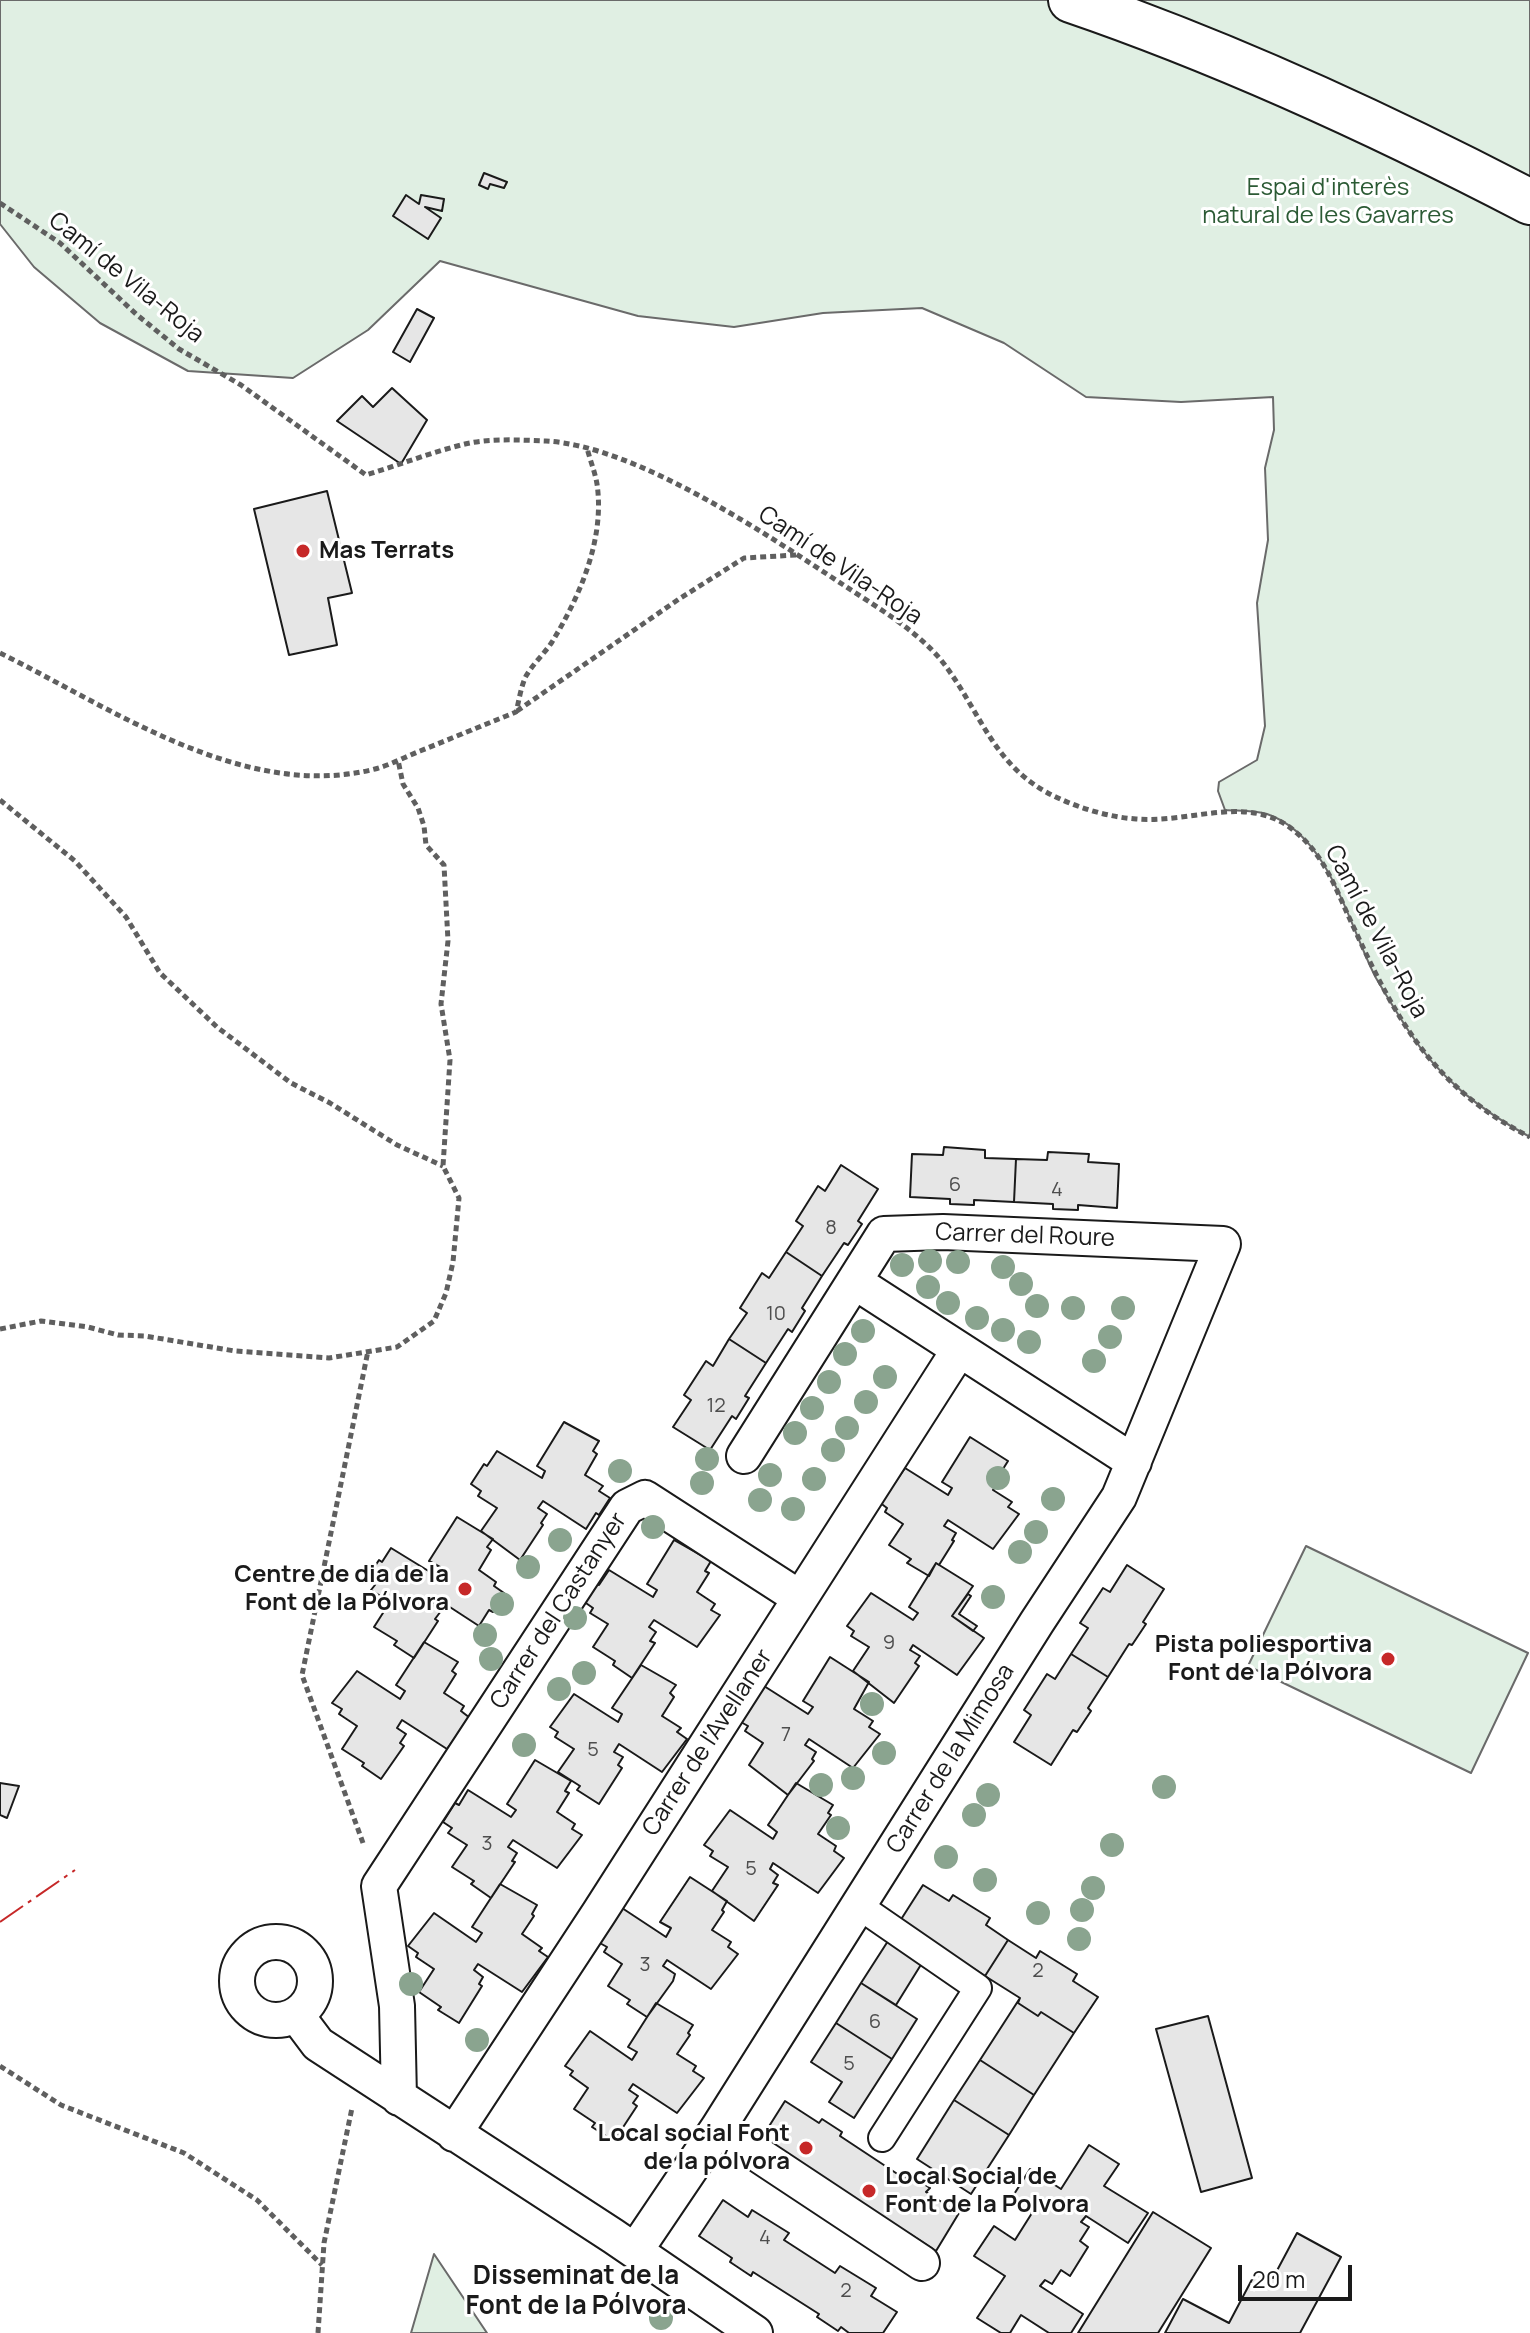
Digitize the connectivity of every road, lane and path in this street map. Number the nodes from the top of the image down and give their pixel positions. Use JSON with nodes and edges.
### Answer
{"nodes":[{"id":1,"x":1071,"y":0,"type":"edge"},
{"id":2,"x":1530,"y":202,"type":"edge"},
{"id":3,"x":0,"y":203,"type":"edge"},
{"id":4,"x":587,"y":448,"type":"junction"},
{"id":5,"x":797,"y":555,"type":"junction"},
{"id":6,"x":0,"y":653,"type":"edge"},
{"id":7,"x":516,"y":712,"type":"junction"},
{"id":8,"x":398,"y":760,"type":"junction"},
{"id":9,"x":0,"y":800,"type":"edge"},
{"id":10,"x":1530,"y":1137,"type":"edge"},
{"id":11,"x":443,"y":1166,"type":"junction"},
{"id":12,"x":1223,"y":1244,"type":"joint"},
{"id":13,"x":855,"y":1282,"type":"junction"},
{"id":14,"x":0,"y":1329,"type":"edge"},
{"id":15,"x":959,"y":1350,"type":"junction"},
{"id":16,"x":368,"y":1351,"type":"junction"},
{"id":17,"x":744,"y":1456,"type":"dead end"},
{"id":18,"x":1134,"y":1462,"type":"junction"},
{"id":19,"x":800,"y":1598,"type":"junction"},
{"id":20,"x":379,"y":1886,"type":"junction"},
{"id":21,"x":859,"y":1906,"type":"junction"},
{"id":22,"x":297,"y":2016,"type":"dead end"},
{"id":23,"x":0,"y":2066,"type":"edge"},
{"id":24,"x":360,"y":2071,"type":"junction"},
{"id":25,"x":399,"y":2098,"type":"junction"},
{"id":26,"x":718,"y":2128,"type":"junction"},
{"id":27,"x":454,"y":2134,"type":"junction"},
{"id":28,"x":882,"y":2138,"type":"dead end"},
{"id":29,"x":635,"y":2251,"type":"junction"},
{"id":30,"x":922,"y":2263,"type":"dead end"},
{"id":31,"x":322,"y":2265,"type":"junction"},
{"id":32,"x":318,"y":2333,"type":"edge"},
{"id":33,"x":755,"y":2333,"type":"edge"}],
"edges":[{"from":1,"to":2,"type":"highway"},
{"from":3,"to":4,"type":"path","name":"Camí de Vila-Roja"},
{"from":4,"to":5,"type":"path","name":"Camí de Vila-Roja"},
{"from":4,"to":7,"type":"path"},
{"from":5,"to":7,"type":"path"},
{"from":5,"to":10,"type":"path","name":"Camí de Vila-Roja"},
{"from":6,"to":8,"type":"path"},
{"from":7,"to":8,"type":"path"},
{"from":8,"to":11,"type":"path"},
{"from":9,"to":11,"type":"path"},
{"from":11,"to":16,"type":"path"},
{"from":12,"to":13,"type":"street","name":"Carrer del Roure"},
{"from":12,"to":18,"type":"street","name":"Carrer de la Mimosa"},
{"from":13,"to":15,"type":"street"},
{"from":13,"to":17,"type":"street","name":"Carrer del Roure"},
{"from":14,"to":16,"type":"path"},
{"from":15,"to":18,"type":"street"},
{"from":15,"to":19,"type":"street","name":"Carrer de l'Avellaner"},
{"from":16,"to":20,"type":"path"},
{"from":18,"to":21,"type":"street","name":"Carrer de la Mimosa"},
{"from":19,"to":20,"type":"street","name":"Carrer del Castanyer"},
{"from":19,"to":27,"type":"street","name":"Carrer de l'Avellaner"},
{"from":20,"to":25,"type":"street"},
{"from":21,"to":26,"type":"street","name":"Carrer de la Mimosa"},
{"from":21,"to":28,"type":"street"},
{"from":22,"to":24,"type":"street"},
{"from":23,"to":31,"type":"path"},
{"from":24,"to":25,"type":"street"},
{"from":24,"to":31,"type":"path"},
{"from":25,"to":27,"type":"street"},
{"from":26,"to":29,"type":"street","name":"Carrer de la Mimosa"},
{"from":26,"to":30,"type":"street"},
{"from":27,"to":29,"type":"street"},
{"from":29,"to":33,"type":"street"},
{"from":31,"to":32,"type":"path"}]}
